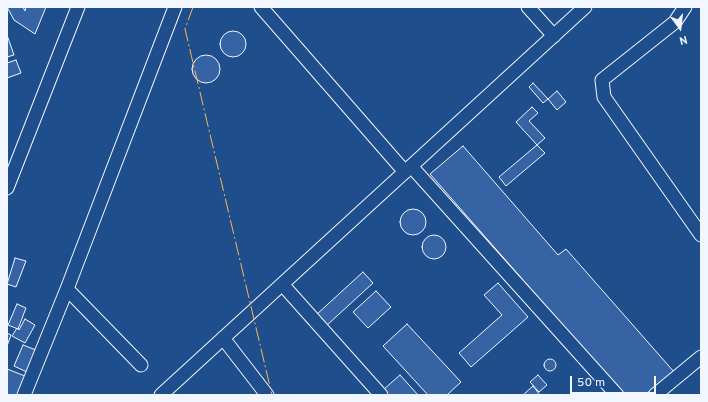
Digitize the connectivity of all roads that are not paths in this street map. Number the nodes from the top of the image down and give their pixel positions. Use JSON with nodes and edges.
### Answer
{"nodes":[{"id":1,"x":78,"y":7,"type":"edge"},
{"id":2,"x":175,"y":7,"type":"edge"},
{"id":3,"x":261,"y":7,"type":"edge"},
{"id":4,"x":528,"y":7,"type":"edge"},
{"id":5,"x":585,"y":7,"type":"edge"},
{"id":6,"x":685,"y":7,"type":"edge"},
{"id":7,"x":554,"y":36,"type":"junction"},
{"id":8,"x":408,"y":169,"type":"junction"},
{"id":9,"x":7,"y":188,"type":"edge"},
{"id":10,"x":701,"y":235,"type":"edge"},
{"id":11,"x":282,"y":284,"type":"junction"},
{"id":12,"x":67,"y":289,"type":"junction"},
{"id":13,"x":223,"y":338,"type":"junction"},
{"id":14,"x":701,"y":357,"type":"edge"},
{"id":15,"x":141,"y":365,"type":"dead end"},
{"id":16,"x":24,"y":395,"type":"edge"},
{"id":17,"x":161,"y":395,"type":"edge"},
{"id":18,"x":267,"y":395,"type":"edge"},
{"id":19,"x":381,"y":395,"type":"edge"},
{"id":20,"x":617,"y":395,"type":"edge"},
{"id":21,"x":655,"y":395,"type":"edge"}],
"edges":[{"from":1,"to":9,"type":"lane"},
{"from":2,"to":12,"type":"lane"},
{"from":3,"to":8,"type":"lane"},
{"from":4,"to":7,"type":"lane"},
{"from":5,"to":7,"type":"lane"},
{"from":6,"to":10,"type":"lane"},
{"from":7,"to":8,"type":"lane"},
{"from":8,"to":11,"type":"lane"},
{"from":8,"to":20,"type":"lane"},
{"from":11,"to":13,"type":"lane"},
{"from":11,"to":19,"type":"lane"},
{"from":12,"to":15,"type":"lane"},
{"from":12,"to":16,"type":"lane"},
{"from":13,"to":17,"type":"lane"},
{"from":13,"to":18,"type":"lane"},
{"from":14,"to":21,"type":"lane"}]}
